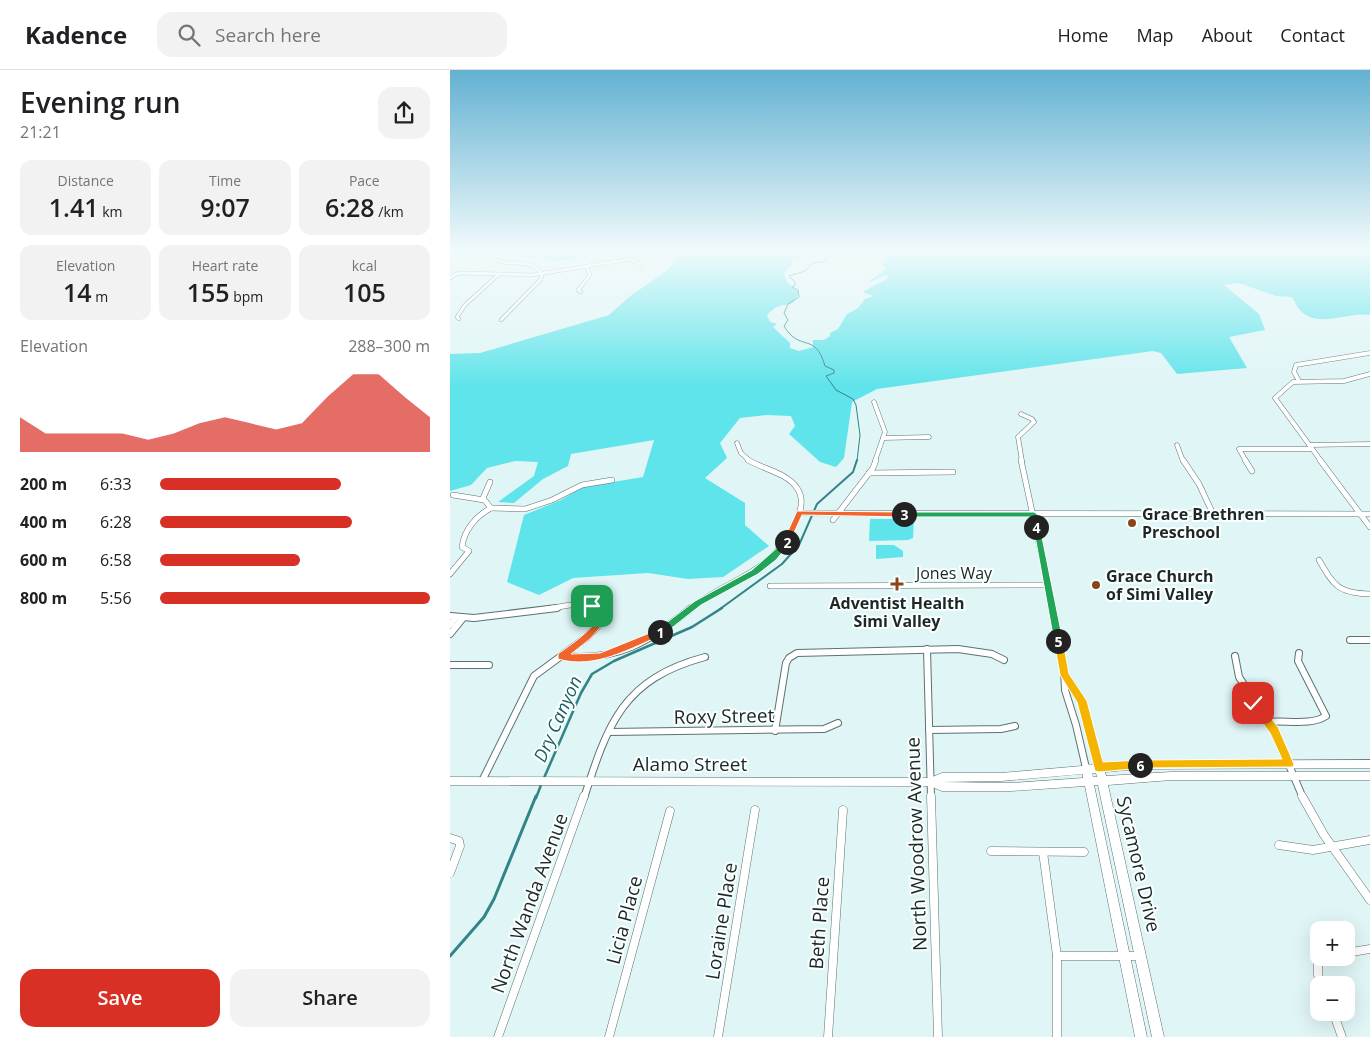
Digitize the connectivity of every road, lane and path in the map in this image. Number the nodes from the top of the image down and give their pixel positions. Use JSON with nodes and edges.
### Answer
{"nodes":[{"id":1,"x":474,"y":297,"type":"edge"},
{"id":2,"x":523,"y":297,"type":"edge"},
{"id":3,"x":459,"y":319,"type":"dead end"},
{"id":4,"x":500,"y":320,"type":"dead end"},
{"id":5,"x":1370,"y":353,"type":"edge"},
{"id":6,"x":1370,"y":374,"type":"edge"},
{"id":7,"x":1299,"y":381,"type":"junction"},
{"id":8,"x":874,"y":402,"type":"dead end"},
{"id":9,"x":1021,"y":414,"type":"dead end"},
{"id":10,"x":929,"y":437,"type":"dead end"},
{"id":11,"x":883,"y":438,"type":"junction"},
{"id":12,"x":737,"y":443,"type":"dead end"},
{"id":13,"x":1370,"y":444,"type":"edge"},
{"id":14,"x":1177,"y":445,"type":"dead end"},
{"id":15,"x":1311,"y":447,"type":"junction"},
{"id":16,"x":1252,"y":471,"type":"dead end"},
{"id":17,"x":953,"y":472,"type":"dead end"},
{"id":18,"x":869,"y":473,"type":"junction"},
{"id":19,"x":612,"y":480,"type":"dead end"},
{"id":20,"x":490,"y":482,"type":"dead end"},
{"id":21,"x":453,"y":495,"type":"dead end"},
{"id":22,"x":484,"y":500,"type":"junction"},
{"id":23,"x":491,"y":508,"type":"junction"},
{"id":24,"x":800,"y":513,"type":"junction"},
{"id":25,"x":836,"y":514,"type":"junction"},
{"id":26,"x":1034,"y":514,"type":"junction"},
{"id":27,"x":1212,"y":514,"type":"junction"},
{"id":28,"x":1360,"y":514,"type":"junction"},
{"id":29,"x":1370,"y":514,"type":"edge"},
{"id":30,"x":833,"y":520,"type":"dead end"},
{"id":31,"x":1370,"y":528,"type":"edge"},
{"id":32,"x":1319,"y":560,"type":"dead end"},
{"id":33,"x":450,"y":574,"type":"edge"},
{"id":34,"x":1048,"y":585,"type":"junction"},
{"id":35,"x":770,"y":586,"type":"dead end"},
{"id":36,"x":1370,"y":594,"type":"edge"},
{"id":37,"x":453,"y":616,"type":"edge"},
{"id":38,"x":463,"y":618,"type":"junction"},
{"id":39,"x":450,"y":624,"type":"edge"},
{"id":40,"x":450,"y":634,"type":"edge"},
{"id":41,"x":1350,"y":640,"type":"dead end"},
{"id":42,"x":1370,"y":640,"type":"edge"},
{"id":43,"x":927,"y":649,"type":"junction"},
{"id":44,"x":1299,"y":653,"type":"dead end"},
{"id":45,"x":562,"y":656,"type":"junction"},
{"id":46,"x":1234,"y":656,"type":"dead end"},
{"id":47,"x":705,"y":657,"type":"dead end"},
{"id":48,"x":1004,"y":660,"type":"dead end"},
{"id":49,"x":450,"y":665,"type":"edge"},
{"id":50,"x":489,"y":665,"type":"dead end"},
{"id":51,"x":1064,"y":675,"type":"junction"},
{"id":52,"x":1268,"y":722,"type":"junction"},
{"id":53,"x":838,"y":724,"type":"dead end"},
{"id":54,"x":1015,"y":726,"type":"dead end"},
{"id":55,"x":775,"y":730,"type":"junction"},
{"id":56,"x":929,"y":730,"type":"junction"},
{"id":57,"x":609,"y":732,"type":"junction"},
{"id":58,"x":1289,"y":764,"type":"junction"},
{"id":59,"x":1370,"y":764,"type":"edge"},
{"id":60,"x":1099,"y":767,"type":"junction"},
{"id":61,"x":1086,"y":768,"type":"junction"},
{"id":62,"x":1293,"y":776,"type":"junction"},
{"id":63,"x":1370,"y":776,"type":"edge"},
{"id":64,"x":1101,"y":780,"type":"junction"},
{"id":65,"x":450,"y":781,"type":"edge"},
{"id":66,"x":482,"y":781,"type":"junction"},
{"id":67,"x":590,"y":781,"type":"junction"},
{"id":68,"x":1088,"y":781,"type":"junction"},
{"id":69,"x":930,"y":782,"type":"junction"},
{"id":70,"x":755,"y":810,"type":"dead end"},
{"id":71,"x":843,"y":810,"type":"dead end"},
{"id":72,"x":670,"y":811,"type":"dead end"},
{"id":73,"x":450,"y":838,"type":"edge"},
{"id":74,"x":1370,"y":840,"type":"edge"},
{"id":75,"x":1279,"y":845,"type":"dead end"},
{"id":76,"x":1332,"y":849,"type":"junction"},
{"id":77,"x":991,"y":851,"type":"dead end"},
{"id":78,"x":1043,"y":852,"type":"junction"},
{"id":79,"x":1084,"y":852,"type":"dead end"},
{"id":80,"x":450,"y":873,"type":"edge"},
{"id":81,"x":1370,"y":900,"type":"edge"},
{"id":82,"x":1370,"y":949,"type":"edge"},
{"id":83,"x":1355,"y":952,"type":"edge"},
{"id":84,"x":1058,"y":956,"type":"junction"},
{"id":85,"x":1124,"y":956,"type":"junction"},
{"id":86,"x":1140,"y":956,"type":"junction"},
{"id":87,"x":1336,"y":1021,"type":"edge"},
{"id":88,"x":498,"y":1037,"type":"edge"},
{"id":89,"x":609,"y":1037,"type":"edge"},
{"id":90,"x":718,"y":1037,"type":"edge"},
{"id":91,"x":828,"y":1037,"type":"edge"},
{"id":92,"x":938,"y":1037,"type":"edge"},
{"id":93,"x":1058,"y":1037,"type":"edge"},
{"id":94,"x":1141,"y":1037,"type":"edge"},
{"id":95,"x":1158,"y":1037,"type":"edge"},
{"id":96,"x":1342,"y":1037,"type":"edge"}],
"edges":[{"from":1,"to":3,"type":"street"},
{"from":2,"to":4,"type":"street"},
{"from":5,"to":7,"type":"street"},
{"from":6,"to":7,"type":"street"},
{"from":7,"to":15,"type":"street"},
{"from":8,"to":11,"type":"street"},
{"from":9,"to":26,"type":"street","name":"Sycamore Drive"},
{"from":10,"to":11,"type":"street"},
{"from":11,"to":18,"type":"street"},
{"from":12,"to":24,"type":"street"},
{"from":13,"to":15,"type":"street"},
{"from":14,"to":27,"type":"street"},
{"from":15,"to":16,"type":"street"},
{"from":15,"to":28,"type":"street"},
{"from":17,"to":18,"type":"street"},
{"from":18,"to":25,"type":"street"},
{"from":19,"to":23,"type":"street"},
{"from":20,"to":22,"type":"street"},
{"from":21,"to":22,"type":"street"},
{"from":22,"to":23,"type":"street"},
{"from":23,"to":33,"type":"street"},
{"from":24,"to":25,"type":"street"},
{"from":24,"to":45,"type":"street"},
{"from":25,"to":26,"type":"street"},
{"from":25,"to":30,"type":"street"},
{"from":26,"to":27,"type":"street"},
{"from":26,"to":34,"type":"street","name":"Sycamore Drive"},
{"from":27,"to":28,"type":"street"},
{"from":28,"to":29,"type":"street"},
{"from":28,"to":31,"type":"street"},
{"from":32,"to":36,"type":"street"},
{"from":34,"to":35,"type":"street","name":"Jones Way"},
{"from":34,"to":51,"type":"street","name":"Sycamore Drive"},
{"from":37,"to":38,"type":"street"},
{"from":37,"to":39,"type":"street"},
{"from":38,"to":40,"type":"street"},
{"from":38,"to":45,"type":"street"},
{"from":41,"to":42,"type":"street"},
{"from":43,"to":48,"type":"street"},
{"from":43,"to":55,"type":"street"},
{"from":43,"to":56,"type":"street","name":"North Woodrow Avenue"},
{"from":44,"to":52,"type":"street"},
{"from":45,"to":66,"type":"street"},
{"from":46,"to":52,"type":"street"},
{"from":47,"to":57,"type":"street","name":"North Wanda Avenue"},
{"from":49,"to":50,"type":"street"},
{"from":51,"to":60,"type":"street","name":"Sycamore Drive"},
{"from":51,"to":61,"type":"street","name":"Sycamore Drive"},
{"from":52,"to":58,"type":"street"},
{"from":53,"to":55,"type":"street","name":"Roxy Street"},
{"from":54,"to":56,"type":"street"},
{"from":55,"to":57,"type":"street","name":"Roxy Street"},
{"from":56,"to":69,"type":"street","name":"North Woodrow Avenue"},
{"from":57,"to":67,"type":"street","name":"North Wanda Avenue"},
{"from":58,"to":59,"type":"main road","name":"Alamo Street"},
{"from":58,"to":60,"type":"main road","name":"Alamo Street"},
{"from":58,"to":62,"type":"street"},
{"from":60,"to":61,"type":"main road","name":"Alamo Street"},
{"from":60,"to":64,"type":"main road","name":"Sycamore Drive"},
{"from":61,"to":68,"type":"main road","name":"Sycamore Drive"},
{"from":61,"to":69,"type":"main road","name":"Alamo Street"},
{"from":62,"to":63,"type":"main road","name":"Alamo Street"},
{"from":62,"to":64,"type":"main road","name":"Alamo Street"},
{"from":62,"to":76,"type":"street"},
{"from":64,"to":68,"type":"main road","name":"Alamo Street"},
{"from":64,"to":86,"type":"main road","name":"Sycamore Drive"},
{"from":65,"to":66,"type":"main road","name":"Alamo Street"},
{"from":66,"to":67,"type":"main road","name":"Alamo Street"},
{"from":67,"to":69,"type":"main road","name":"Alamo Street"},
{"from":67,"to":88,"type":"street","name":"North Wanda Avenue"},
{"from":68,"to":69,"type":"main road","name":"Alamo Street"},
{"from":68,"to":85,"type":"main road","name":"Sycamore Drive"},
{"from":69,"to":92,"type":"street","name":"North Woodrow Avenue"},
{"from":70,"to":90,"type":"street","name":"Loraine Place"},
{"from":71,"to":91,"type":"street","name":"Beth Place"},
{"from":72,"to":89,"type":"street","name":"Licia Place"},
{"from":73,"to":80,"type":"street"},
{"from":74,"to":76,"type":"street"},
{"from":75,"to":76,"type":"street"},
{"from":76,"to":81,"type":"street"},
{"from":77,"to":78,"type":"street"},
{"from":78,"to":79,"type":"street"},
{"from":78,"to":84,"type":"street"},
{"from":82,"to":83,"type":"street"},
{"from":84,"to":85,"type":"street"},
{"from":84,"to":93,"type":"street"},
{"from":85,"to":86,"type":"street"},
{"from":85,"to":94,"type":"main road","name":"Sycamore Drive"},
{"from":86,"to":95,"type":"main road","name":"Sycamore Drive"},
{"from":87,"to":96,"type":"street"}]}
